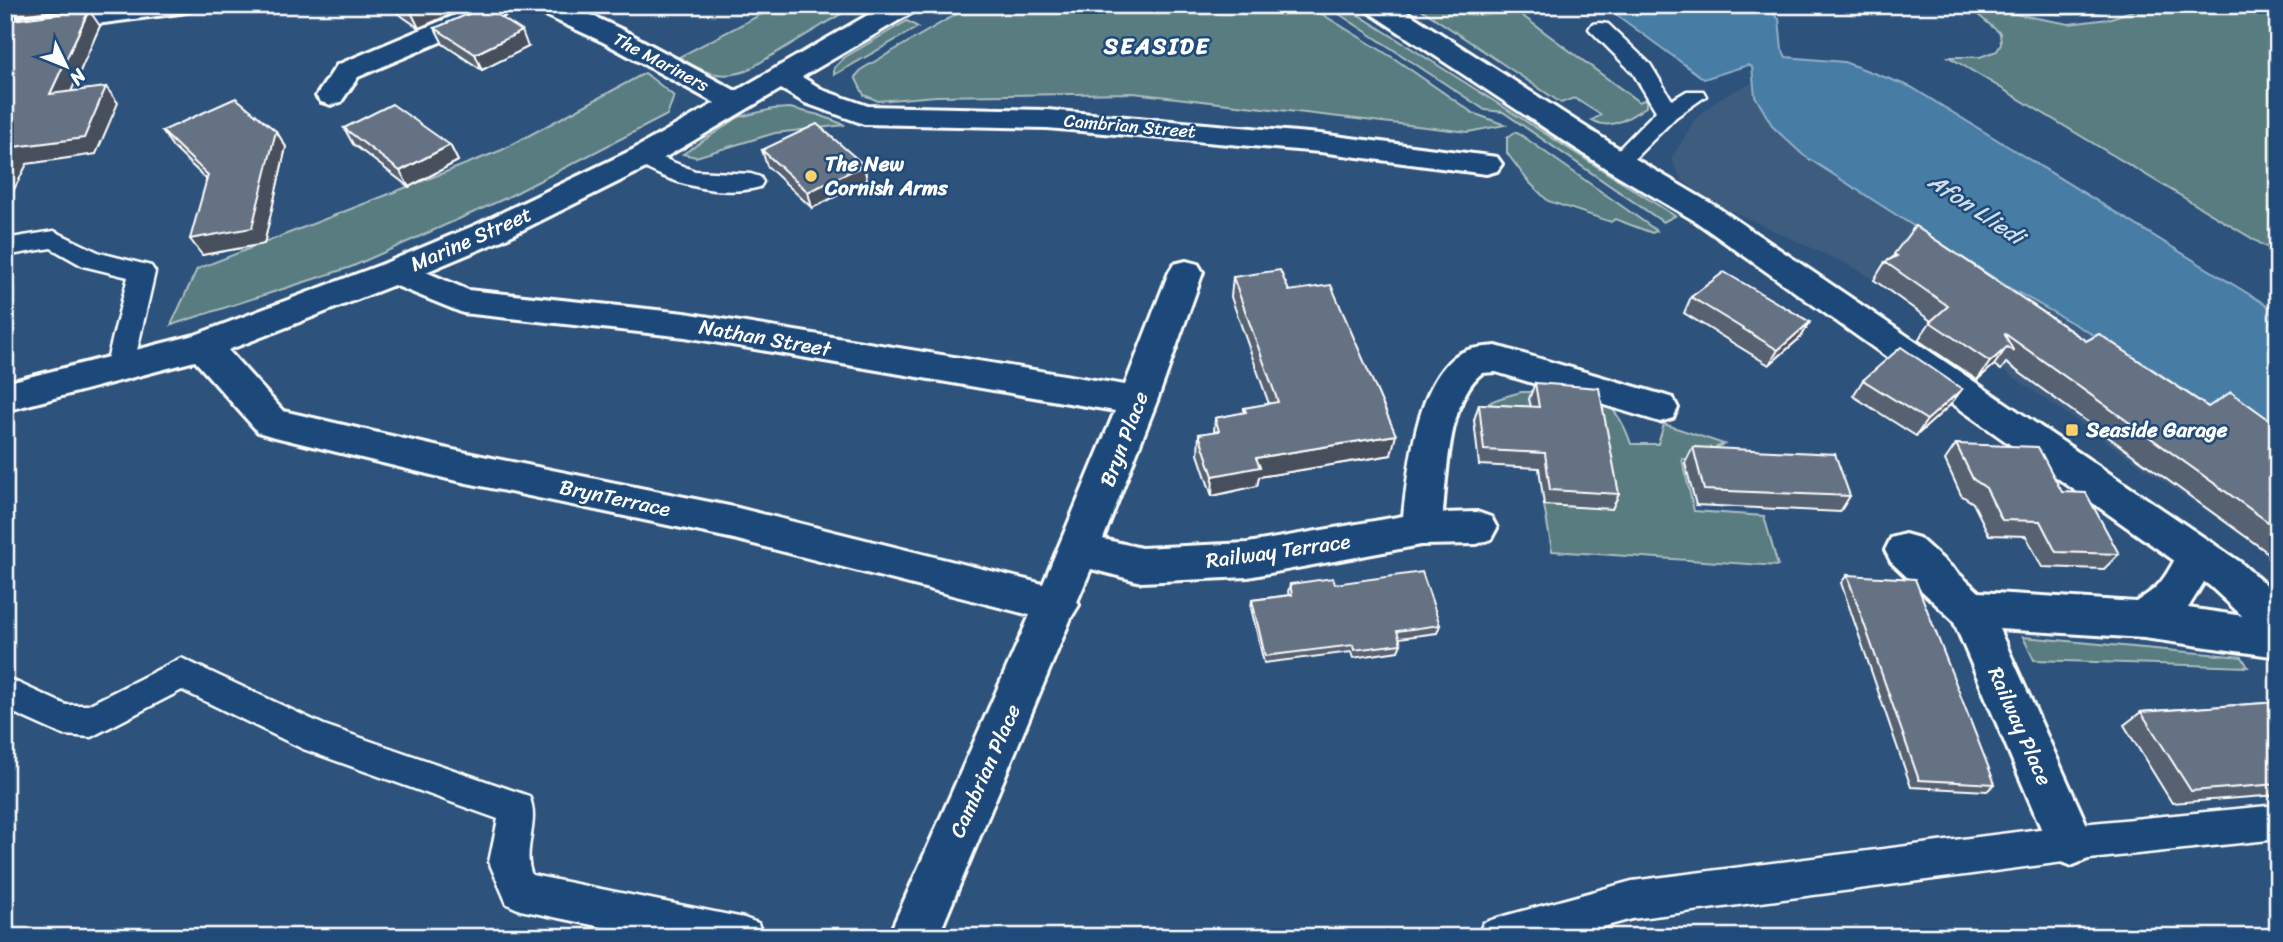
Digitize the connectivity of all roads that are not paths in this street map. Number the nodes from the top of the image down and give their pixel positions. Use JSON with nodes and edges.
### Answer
{"nodes":[{"id":1,"x":180,"y":5,"type":"edge"},
{"id":2,"x":503,"y":5,"type":"edge"},
{"id":3,"x":546,"y":5,"type":"edge"},
{"id":4,"x":905,"y":5,"type":"edge"},
{"id":5,"x":1377,"y":5,"type":"edge"},
{"id":6,"x":5,"y":28,"type":"edge"},
{"id":7,"x":1600,"y":29,"type":"dead end"},
{"id":8,"x":781,"y":77,"type":"junction"},
{"id":9,"x":331,"y":96,"type":"dead end"},
{"id":10,"x":1695,"y":96,"type":"dead end"},
{"id":11,"x":737,"y":103,"type":"junction"},
{"id":12,"x":1668,"y":111,"type":"junction"},
{"id":13,"x":643,"y":157,"type":"junction"},
{"id":14,"x":1618,"y":162,"type":"junction"},
{"id":15,"x":1486,"y":164,"type":"dead end"},
{"id":16,"x":751,"y":182,"type":"dead end"},
{"id":17,"x":5,"y":248,"type":"edge"},
{"id":18,"x":395,"y":272,"type":"junction"},
{"id":19,"x":1186,"y":272,"type":"dead end"},
{"id":20,"x":203,"y":346,"type":"junction"},
{"id":21,"x":119,"y":368,"type":"junction"},
{"id":22,"x":5,"y":397,"type":"edge"},
{"id":23,"x":1139,"y":401,"type":"junction"},
{"id":24,"x":1660,"y":408,"type":"dead end"},
{"id":25,"x":1476,"y":528,"type":"dead end"},
{"id":26,"x":1421,"y":529,"type":"junction"},
{"id":27,"x":1080,"y":550,"type":"junction"},
{"id":28,"x":1905,"y":550,"type":"dead end"},
{"id":29,"x":2213,"y":565,"type":"junction"},
{"id":30,"x":2278,"y":594,"type":"edge"},
{"id":31,"x":1058,"y":605,"type":"junction"},
{"id":32,"x":1969,"y":609,"type":"junction"},
{"id":33,"x":2144,"y":620,"type":"junction"},
{"id":34,"x":2278,"y":622,"type":"edge"},
{"id":35,"x":2278,"y":639,"type":"edge"},
{"id":36,"x":5,"y":692,"type":"edge"},
{"id":37,"x":2278,"y":822,"type":"edge"},
{"id":38,"x":2071,"y":843,"type":"junction"},
{"id":39,"x":744,"y":937,"type":"edge"},
{"id":40,"x":913,"y":937,"type":"edge"},
{"id":41,"x":1497,"y":937,"type":"edge"}],
"edges":[{"from":1,"to":6,"type":"street"},
{"from":2,"to":9,"type":"street"},
{"from":3,"to":11,"type":"street","name":"The Mariners"},
{"from":4,"to":8,"type":"street","name":"Marine Street"},
{"from":5,"to":14,"type":"street"},
{"from":7,"to":12,"type":"lane"},
{"from":8,"to":11,"type":"street","name":"Marine Street"},
{"from":8,"to":15,"type":"street","name":"Cambrian Street"},
{"from":10,"to":12,"type":"lane"},
{"from":11,"to":13,"type":"street","name":"Marine Street"},
{"from":12,"to":14,"type":"lane"},
{"from":13,"to":16,"type":"lane"},
{"from":13,"to":18,"type":"street","name":"Marine Street"},
{"from":14,"to":29,"type":"street"},
{"from":17,"to":21,"type":"lane"},
{"from":18,"to":20,"type":"street","name":"Marine Street"},
{"from":18,"to":23,"type":"street","name":"Nathan Street"},
{"from":19,"to":23,"type":"street","name":"Bryn Place"},
{"from":20,"to":21,"type":"street","name":"Marine Street"},
{"from":20,"to":31,"type":"street","name":"BrynTerrace"},
{"from":21,"to":22,"type":"street","name":"Marine Street"},
{"from":23,"to":27,"type":"street","name":"Bryn Place"},
{"from":24,"to":26,"type":"street"},
{"from":25,"to":26,"type":"street","name":"Railway Terrace"},
{"from":26,"to":27,"type":"street","name":"Railway Terrace"},
{"from":27,"to":31,"type":"street","name":"Bryn Place"},
{"from":28,"to":32,"type":"street","name":"Railway Place"},
{"from":29,"to":30,"type":"street"},
{"from":29,"to":33,"type":"street"},
{"from":29,"to":34,"type":"street"},
{"from":31,"to":40,"type":"street","name":"Cambrian Place"},
{"from":32,"to":33,"type":"street"},
{"from":32,"to":38,"type":"street","name":"Railway Place"},
{"from":33,"to":35,"type":"street"},
{"from":36,"to":39,"type":"lane"},
{"from":37,"to":38,"type":"lane"},
{"from":38,"to":41,"type":"lane"}]}
